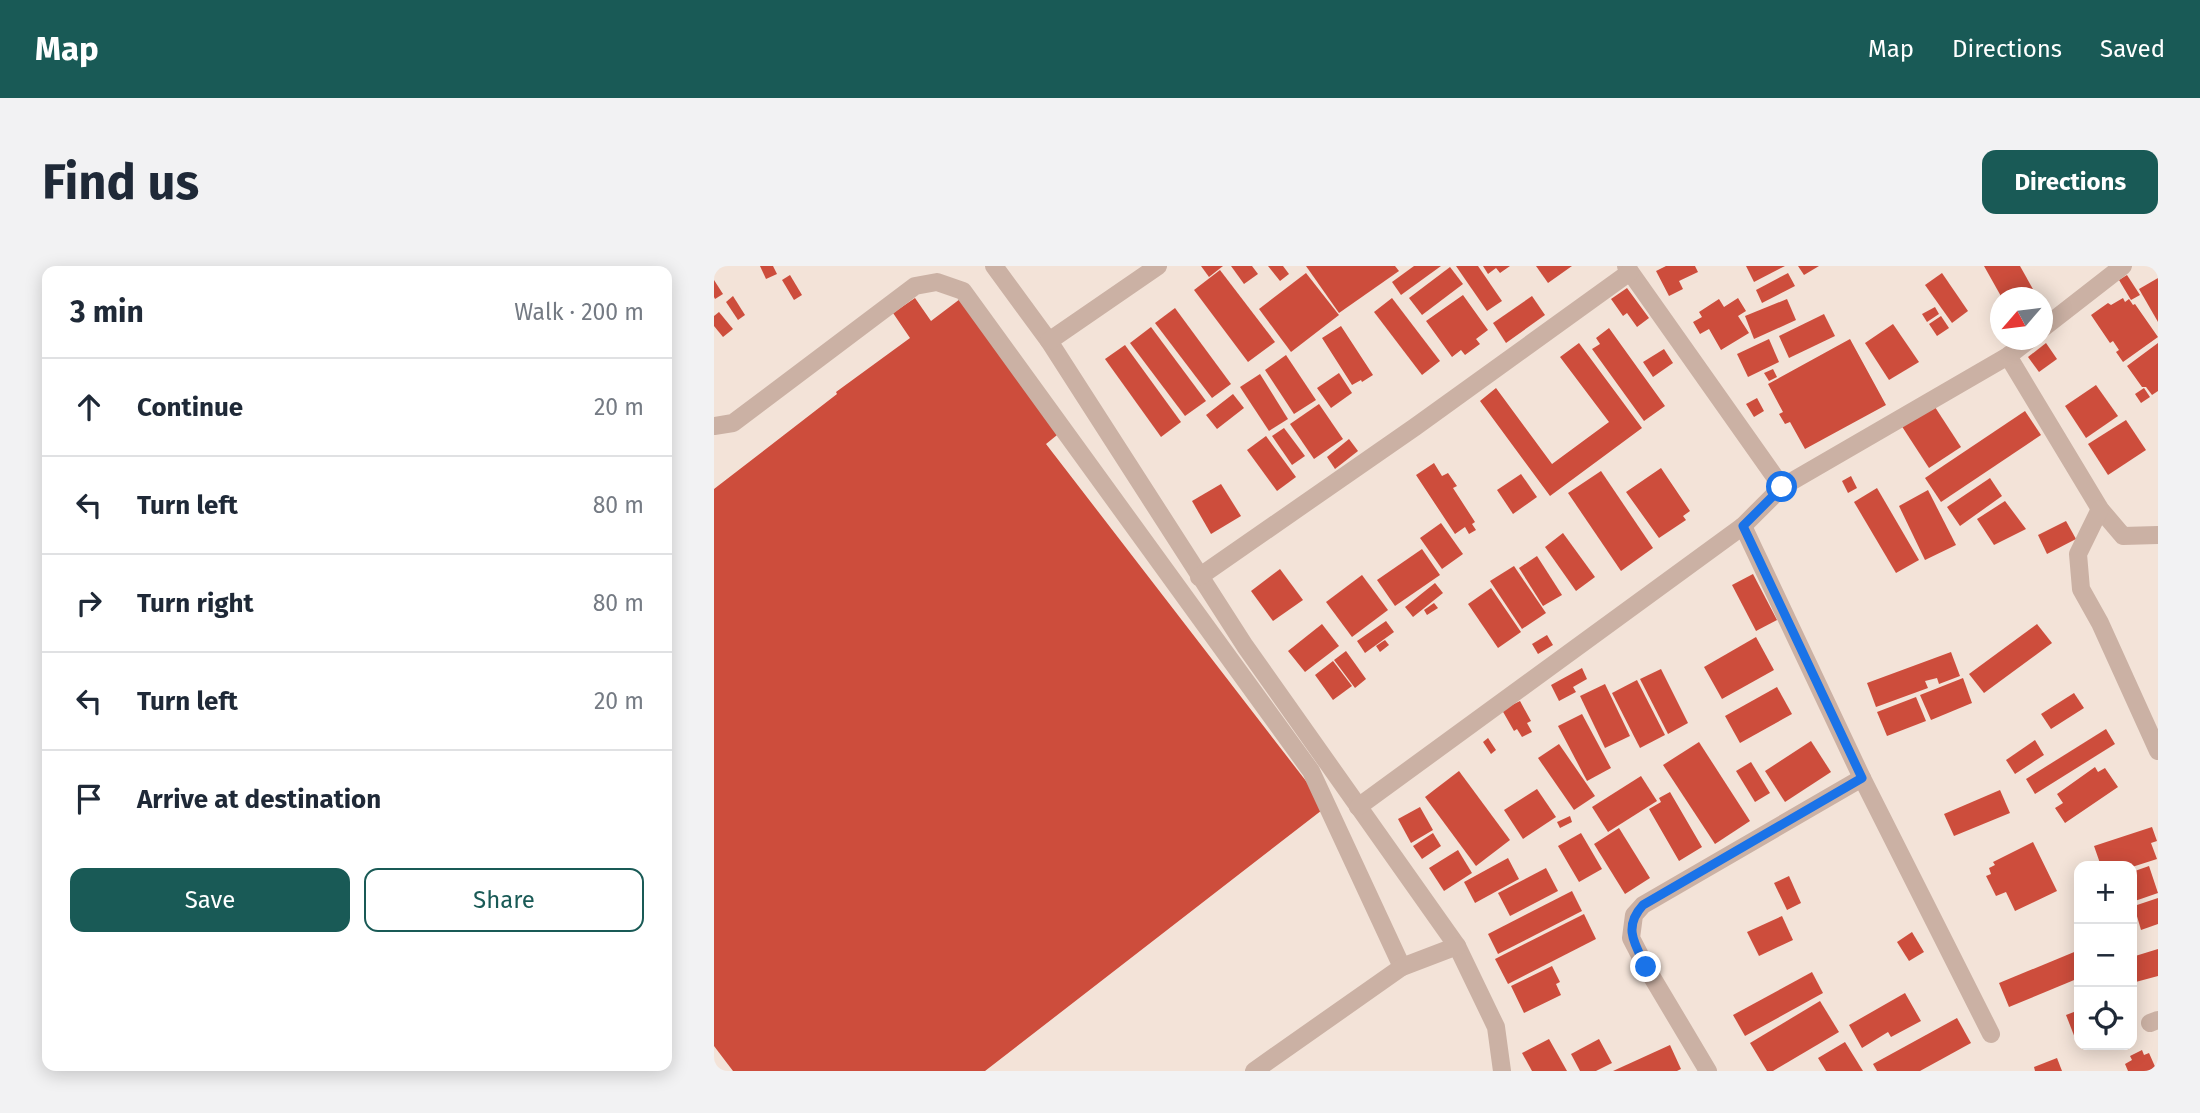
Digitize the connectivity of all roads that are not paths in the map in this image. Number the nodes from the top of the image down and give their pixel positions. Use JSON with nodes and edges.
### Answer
{"nodes":[{"id":1,"x":994,"y":266,"type":"edge"},
{"id":2,"x":1158,"y":266,"type":"edge"},
{"id":3,"x":2123,"y":266,"type":"edge"},
{"id":4,"x":1628,"y":269,"type":"edge"},
{"id":5,"x":2053,"y":320,"type":"edge"},
{"id":6,"x":1049,"y":341,"type":"junction"},
{"id":7,"x":2016,"y":350,"type":"edge"},
{"id":8,"x":2008,"y":356,"type":"junction"},
{"id":9,"x":714,"y":426,"type":"edge"},
{"id":10,"x":1782,"y":487,"type":"junction"},
{"id":11,"x":2100,"y":509,"type":"junction"},
{"id":12,"x":1743,"y":526,"type":"junction"},
{"id":13,"x":2158,"y":535,"type":"edge"},
{"id":14,"x":1199,"y":576,"type":"junction"},
{"id":15,"x":2158,"y":751,"type":"edge"},
{"id":16,"x":1862,"y":778,"type":"junction"},
{"id":17,"x":1358,"y":807,"type":"junction"},
{"id":18,"x":1457,"y":946,"type":"junction"},
{"id":19,"x":1402,"y":967,"type":"junction"},
{"id":20,"x":1991,"y":1034,"type":"dead end"},
{"id":21,"x":1254,"y":1071,"type":"edge"},
{"id":22,"x":1502,"y":1071,"type":"edge"},
{"id":23,"x":1708,"y":1071,"type":"edge"}],
"edges":[{"from":1,"to":6,"type":"street"},
{"from":2,"to":6,"type":"street"},
{"from":3,"to":5,"type":"street"},
{"from":4,"to":10,"type":"street"},
{"from":4,"to":14,"type":"street"},
{"from":6,"to":14,"type":"street"},
{"from":7,"to":8,"type":"street"},
{"from":8,"to":10,"type":"street"},
{"from":8,"to":11,"type":"street"},
{"from":9,"to":19,"type":"street"},
{"from":10,"to":12,"type":"street"},
{"from":11,"to":13,"type":"street"},
{"from":11,"to":15,"type":"street"},
{"from":12,"to":16,"type":"street"},
{"from":12,"to":17,"type":"street"},
{"from":14,"to":17,"type":"street"},
{"from":16,"to":20,"type":"street"},
{"from":16,"to":23,"type":"street"},
{"from":17,"to":18,"type":"street"},
{"from":18,"to":19,"type":"street"},
{"from":18,"to":22,"type":"street"},
{"from":19,"to":21,"type":"street"}]}
